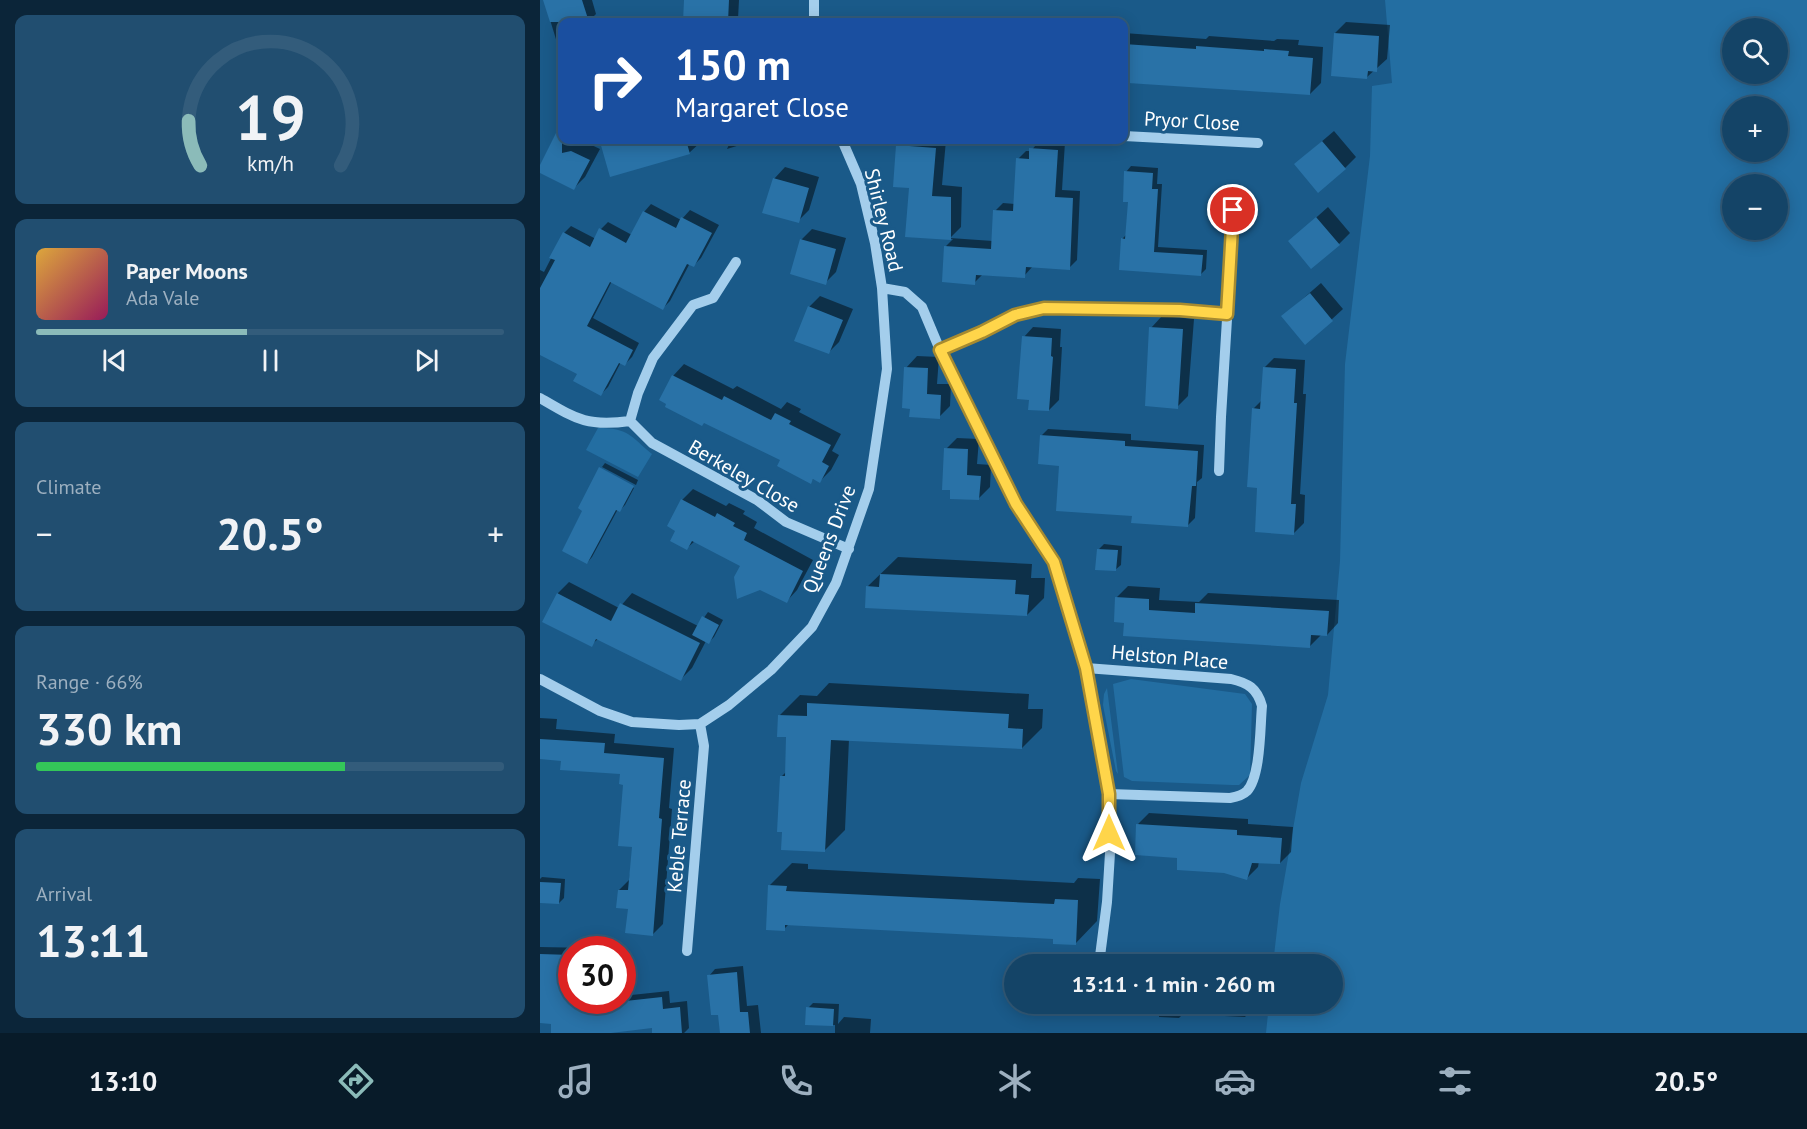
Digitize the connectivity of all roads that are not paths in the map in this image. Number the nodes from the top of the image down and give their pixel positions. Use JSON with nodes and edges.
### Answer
{"nodes":[{"id":1,"x":814,"y":0,"type":"edge"},
{"id":2,"x":814,"y":18,"type":"edge"},
{"id":3,"x":1128,"y":136,"type":"edge"},
{"id":4,"x":1258,"y":143,"type":"dead end"},
{"id":5,"x":844,"y":144,"type":"edge"},
{"id":6,"x":1235,"y":189,"type":"dead end"},
{"id":7,"x":736,"y":262,"type":"dead end"},
{"id":8,"x":882,"y":288,"type":"junction"},
{"id":9,"x":1227,"y":314,"type":"junction"},
{"id":10,"x":940,"y":350,"type":"junction"},
{"id":11,"x":540,"y":398,"type":"edge"},
{"id":12,"x":630,"y":421,"type":"junction"},
{"id":13,"x":1219,"y":471,"type":"dead end"},
{"id":14,"x":849,"y":549,"type":"junction"},
{"id":15,"x":1086,"y":668,"type":"junction"},
{"id":16,"x":540,"y":679,"type":"edge"},
{"id":17,"x":700,"y":724,"type":"junction"},
{"id":18,"x":1109,"y":794,"type":"junction"},
{"id":19,"x":687,"y":951,"type":"dead end"},
{"id":20,"x":1100,"y":954,"type":"edge"}],
"edges":[{"from":1,"to":2,"type":"street"},
{"from":3,"to":4,"type":"street","name":"Pryor Close"},
{"from":5,"to":8,"type":"street","name":"Shirley Road"},
{"from":6,"to":9,"type":"street"},
{"from":7,"to":12,"type":"street"},
{"from":8,"to":10,"type":"street","name":"Shirley Road"},
{"from":8,"to":14,"type":"street","name":"Queens Drive"},
{"from":9,"to":10,"type":"street"},
{"from":9,"to":13,"type":"street"},
{"from":10,"to":15,"type":"street","name":"Shirley Road"},
{"from":11,"to":12,"type":"street"},
{"from":12,"to":14,"type":"street","name":"Berkeley Close"},
{"from":14,"to":17,"type":"street","name":"Queens Drive"},
{"from":15,"to":18,"type":"street","name":"Shirley Road"},
{"from":15,"to":18,"type":"street","name":"Helston Place"},
{"from":16,"to":17,"type":"street"},
{"from":17,"to":19,"type":"street","name":"Keble Terrace"},
{"from":18,"to":20,"type":"street","name":"Shirley Road"}]}
